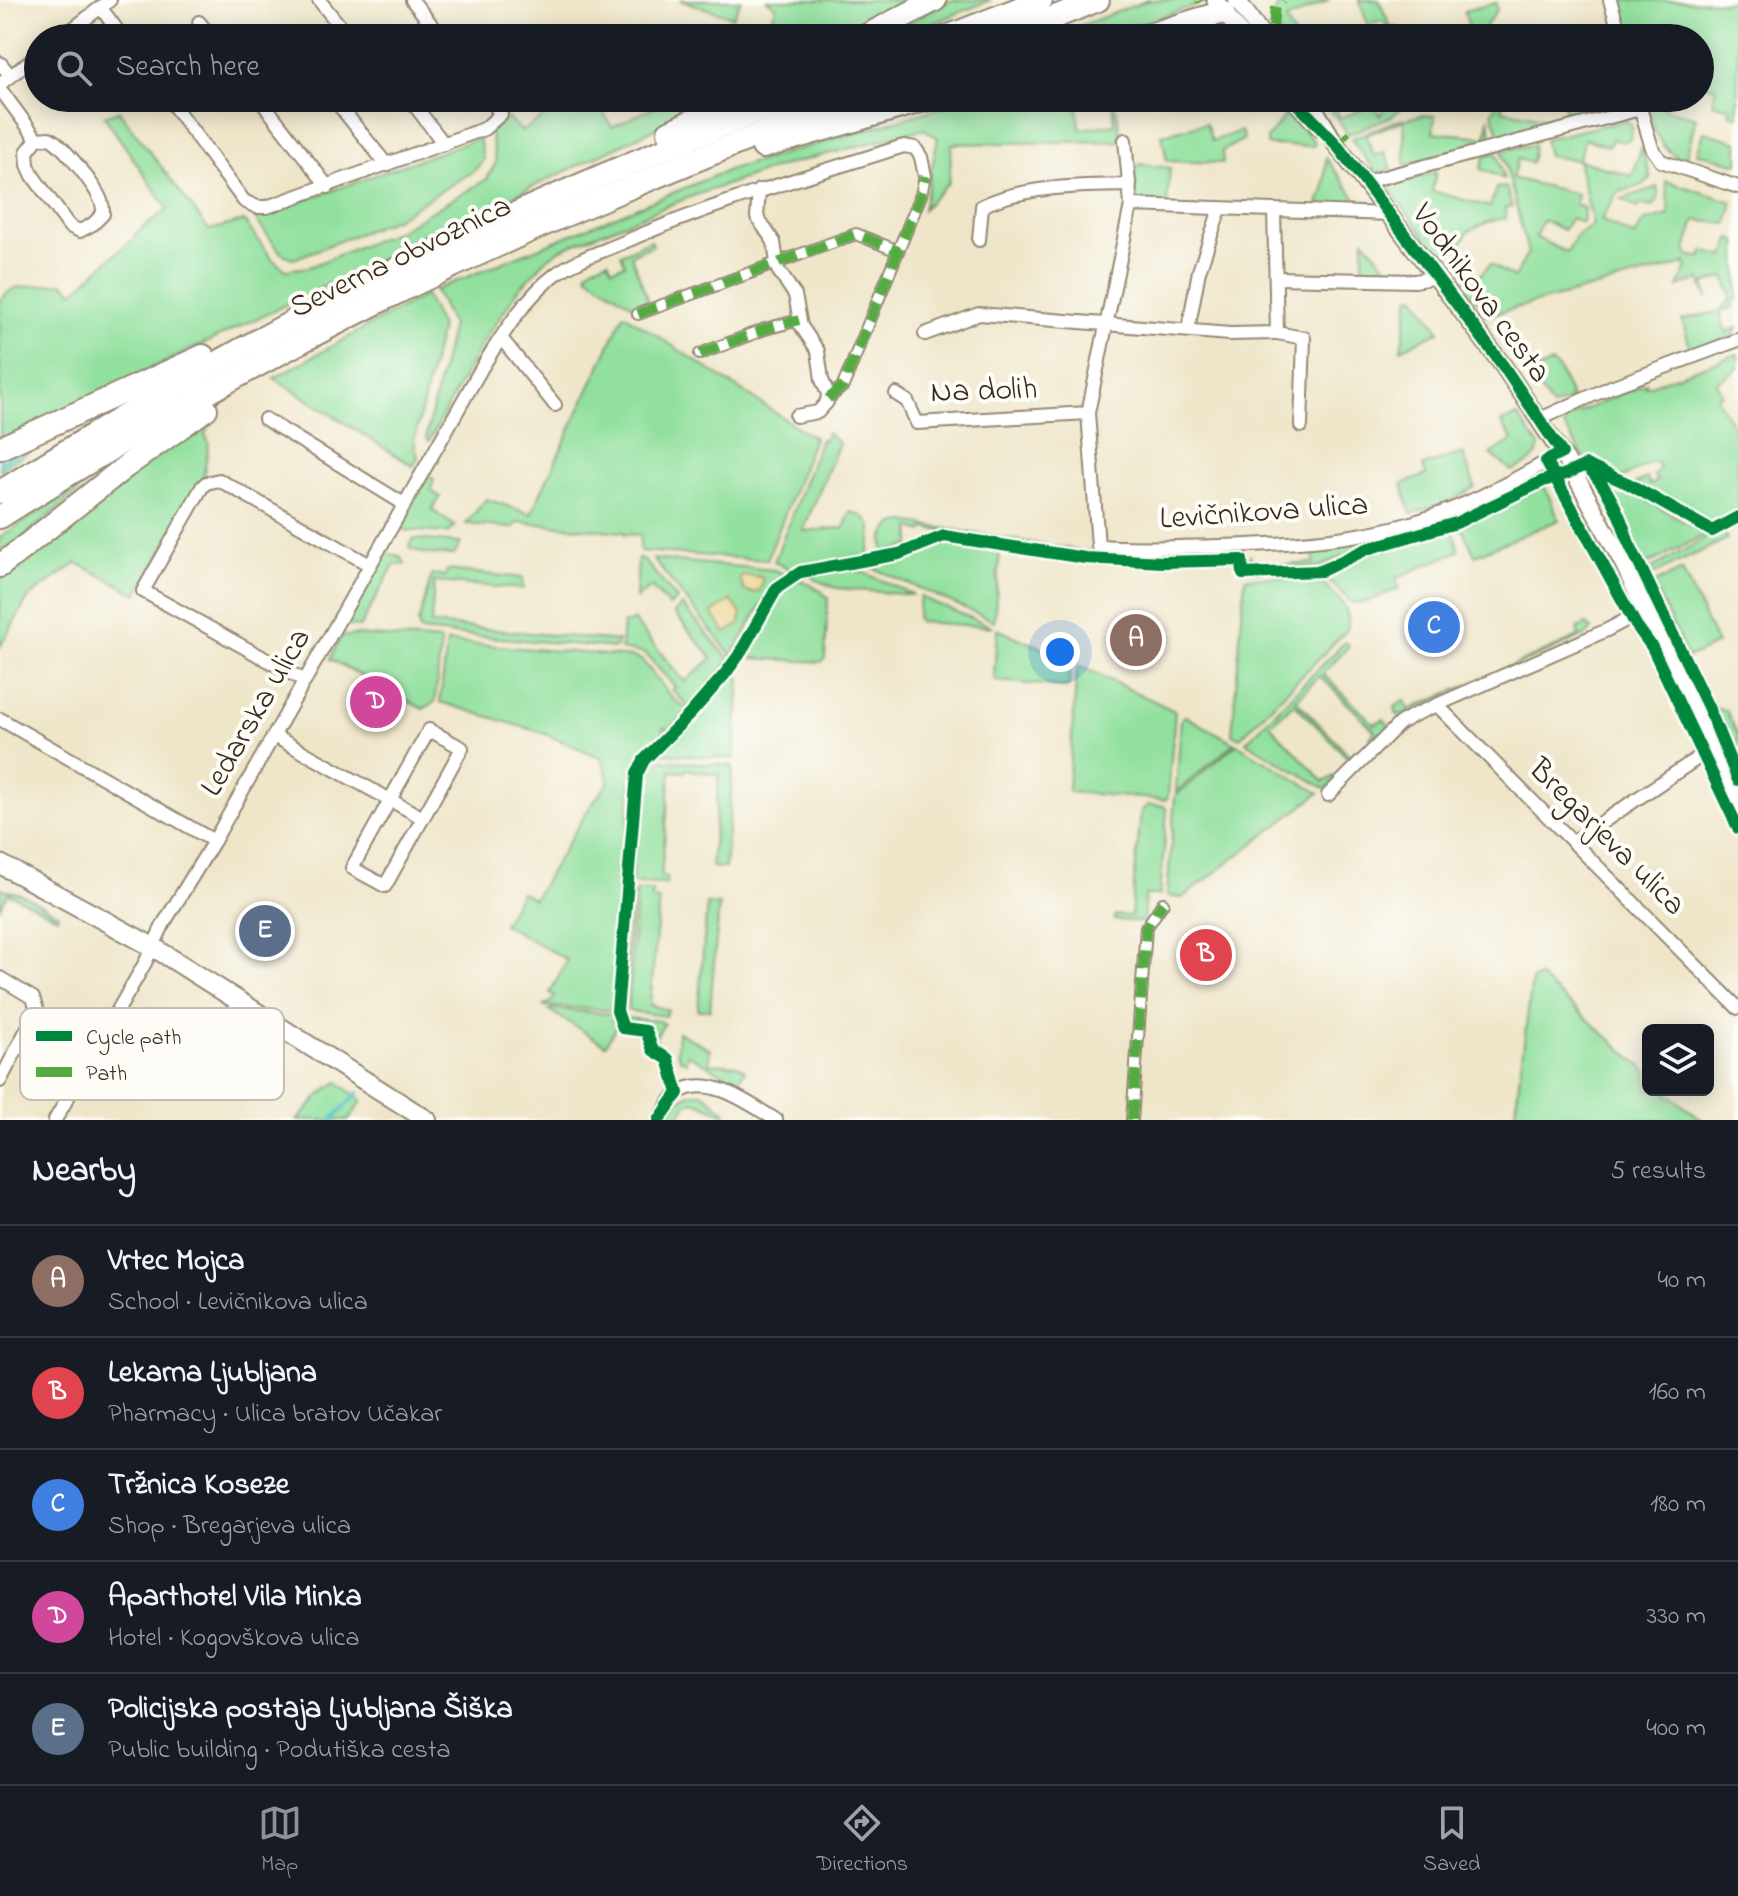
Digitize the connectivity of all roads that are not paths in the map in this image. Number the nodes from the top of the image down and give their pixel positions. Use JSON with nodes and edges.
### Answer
{"nodes":[{"id":1,"x":319,"y":0,"type":"edge"},
{"id":2,"x":412,"y":0,"type":"edge"},
{"id":3,"x":935,"y":0,"type":"edge"},
{"id":4,"x":1041,"y":0,"type":"edge"},
{"id":5,"x":1098,"y":0,"type":"edge"},
{"id":6,"x":1610,"y":0,"type":"edge"},
{"id":7,"x":1233,"y":3,"type":"edge"},
{"id":8,"x":106,"y":4,"type":"edge"},
{"id":9,"x":913,"y":7,"type":"edge"},
{"id":10,"x":80,"y":24,"type":"edge"},
{"id":11,"x":116,"y":24,"type":"edge"},
{"id":12,"x":338,"y":24,"type":"edge"},
{"id":13,"x":431,"y":24,"type":"edge"},
{"id":14,"x":885,"y":24,"type":"edge"},
{"id":15,"x":980,"y":24,"type":"edge"},
{"id":16,"x":1037,"y":24,"type":"edge"},
{"id":17,"x":1177,"y":24,"type":"edge"},
{"id":18,"x":1240,"y":24,"type":"edge"},
{"id":19,"x":1252,"y":24,"type":"edge"},
{"id":20,"x":1617,"y":24,"type":"edge"},
{"id":21,"x":0,"y":63,"type":"edge"},
{"id":22,"x":24,"y":67,"type":"edge"},
{"id":23,"x":4,"y":83,"type":"edge"},
{"id":24,"x":178,"y":112,"type":"edge"},
{"id":25,"x":270,"y":112,"type":"edge"},
{"id":26,"x":344,"y":112,"type":"edge"},
{"id":27,"x":420,"y":112,"type":"edge"},
{"id":28,"x":500,"y":112,"type":"edge"},
{"id":29,"x":710,"y":112,"type":"edge"},
{"id":30,"x":757,"y":112,"type":"edge"},
{"id":31,"x":816,"y":112,"type":"edge"},
{"id":32,"x":882,"y":112,"type":"edge"},
{"id":33,"x":1305,"y":112,"type":"edge"},
{"id":34,"x":1316,"y":112,"type":"edge"},
{"id":35,"x":1611,"y":112,"type":"edge"},
{"id":36,"x":1641,"y":112,"type":"edge"},
{"id":37,"x":37,"y":139,"type":"junction"},
{"id":38,"x":1125,"y":140,"type":"dead end"},
{"id":39,"x":1335,"y":143,"type":"junction"},
{"id":40,"x":444,"y":144,"type":"junction"},
{"id":41,"x":387,"y":165,"type":"junction"},
{"id":42,"x":604,"y":174,"type":"junction"},
{"id":43,"x":925,"y":176,"type":"joint"},
{"id":44,"x":1365,"y":182,"type":"junction"},
{"id":45,"x":1130,"y":185,"type":"junction"},
{"id":46,"x":328,"y":187,"type":"junction"},
{"id":47,"x":1738,"y":187,"type":"edge"},
{"id":48,"x":759,"y":190,"type":"junction"},
{"id":49,"x":620,"y":191,"type":"junction"},
{"id":50,"x":1131,"y":205,"type":"junction"},
{"id":51,"x":1220,"y":209,"type":"junction"},
{"id":52,"x":1274,"y":211,"type":"junction"},
{"id":53,"x":1389,"y":214,"type":"junction"},
{"id":54,"x":979,"y":240,"type":"dead end"},
{"id":55,"x":898,"y":251,"type":"junction"},
{"id":56,"x":777,"y":264,"type":"junction"},
{"id":57,"x":1436,"y":277,"type":"junction"},
{"id":58,"x":1276,"y":278,"type":"junction"},
{"id":59,"x":638,"y":314,"type":"dead end"},
{"id":60,"x":303,"y":316,"type":"junction"},
{"id":61,"x":799,"y":320,"type":"junction"},
{"id":62,"x":1105,"y":325,"type":"junction"},
{"id":63,"x":1188,"y":330,"type":"junction"},
{"id":64,"x":1277,"y":333,"type":"junction"},
{"id":65,"x":925,"y":334,"type":"dead end"},
{"id":66,"x":501,"y":338,"type":"junction"},
{"id":67,"x":1738,"y":340,"type":"edge"},
{"id":68,"x":299,"y":343,"type":"junction"},
{"id":69,"x":700,"y":354,"type":"dead end"},
{"id":70,"x":896,"y":394,"type":"dead end"},
{"id":71,"x":828,"y":399,"type":"junction"},
{"id":72,"x":555,"y":405,"type":"dead end"},
{"id":73,"x":1088,"y":413,"type":"junction"},
{"id":74,"x":796,"y":416,"type":"dead end"},
{"id":75,"x":265,"y":419,"type":"dead end"},
{"id":76,"x":1540,"y":419,"type":"junction"},
{"id":77,"x":1301,"y":426,"type":"dead end"},
{"id":78,"x":0,"y":448,"type":"edge"},
{"id":79,"x":1562,"y":453,"type":"junction"},
{"id":80,"x":0,"y":492,"type":"edge"},
{"id":81,"x":404,"y":504,"type":"junction"},
{"id":82,"x":0,"y":517,"type":"edge"},
{"id":83,"x":370,"y":565,"type":"junction"},
{"id":84,"x":0,"y":566,"type":"edge"},
{"id":85,"x":1645,"y":610,"type":"junction"},
{"id":86,"x":305,"y":681,"type":"junction"},
{"id":87,"x":1437,"y":705,"type":"junction"},
{"id":88,"x":0,"y":719,"type":"edge"},
{"id":89,"x":274,"y":736,"type":"junction"},
{"id":90,"x":1711,"y":749,"type":"junction"},
{"id":91,"x":1328,"y":795,"type":"dead end"},
{"id":92,"x":390,"y":800,"type":"junction"},
{"id":93,"x":1738,"y":804,"type":"edge"},
{"id":94,"x":423,"y":818,"type":"junction"},
{"id":95,"x":214,"y":841,"type":"junction"},
{"id":96,"x":1573,"y":842,"type":"junction"},
{"id":97,"x":0,"y":864,"type":"edge"},
{"id":98,"x":1163,"y":903,"type":"dead end"},
{"id":99,"x":153,"y":947,"type":"junction"},
{"id":100,"x":0,"y":978,"type":"edge"},
{"id":101,"x":36,"y":1008,"type":"edge"},
{"id":102,"x":118,"y":1008,"type":"edge"},
{"id":103,"x":250,"y":1008,"type":"edge"},
{"id":104,"x":1738,"y":1008,"type":"edge"},
{"id":105,"x":284,"y":1030,"type":"edge"},
{"id":106,"x":20,"y":1043,"type":"edge"},
{"id":107,"x":0,"y":1081,"type":"edge"},
{"id":108,"x":66,"y":1100,"type":"edge"},
{"id":109,"x":55,"y":1120,"type":"edge"},
{"id":110,"x":427,"y":1120,"type":"edge"},
{"id":111,"x":659,"y":1120,"type":"edge"},
{"id":112,"x":776,"y":1120,"type":"edge"},
{"id":113,"x":1132,"y":1120,"type":"edge"}],
"edges":[{"from":1,"to":12,"type":"street"},
{"from":2,"to":13,"type":"street"},
{"from":3,"to":9,"type":"highway"},
{"from":4,"to":15,"type":"highway"},
{"from":5,"to":16,"type":"highway"},
{"from":6,"to":20,"type":"street"},
{"from":7,"to":17,"type":"highway"},
{"from":7,"to":18,"type":"street"},
{"from":7,"to":19,"type":"street"},
{"from":8,"to":10,"type":"street"},
{"from":8,"to":11,"type":"street"},
{"from":9,"to":14,"type":"highway"},
{"from":21,"to":23,"type":"street"},
{"from":22,"to":23,"type":"street"},
{"from":23,"to":37,"type":"street"},
{"from":24,"to":46,"type":"street"},
{"from":25,"to":46,"type":"street"},
{"from":26,"to":41,"type":"street"},
{"from":27,"to":40,"type":"street"},
{"from":28,"to":40,"type":"street"},
{"from":29,"to":42,"type":"highway"},
{"from":30,"to":42,"type":"highway","name":"Severna obvoznica"},
{"from":31,"to":49,"type":"highway","name":"Severna obvoznica"},
{"from":32,"to":49,"type":"highway"},
{"from":33,"to":39,"type":"street","name":"Vodnikova cesta"},
{"from":34,"to":39,"type":"street","name":"Vodnikova cesta"},
{"from":35,"to":44,"type":"street"},
{"from":36,"to":47,"type":"street"},
{"from":37,"to":37,"type":"street"},
{"from":38,"to":45,"type":"street"},
{"from":39,"to":44,"type":"street","name":"Vodnikova cesta"},
{"from":40,"to":41,"type":"street"},
{"from":41,"to":46,"type":"street"},
{"from":42,"to":60,"type":"highway","name":"Severna obvoznica"},
{"from":43,"to":48,"type":"street","name":"Ledarska ulica"},
{"from":43,"to":55,"type":"street","name":"Ledarska ulica"},
{"from":44,"to":53,"type":"street","name":"Vodnikova cesta"},
{"from":45,"to":50,"type":"street"},
{"from":45,"to":54,"type":"street"},
{"from":48,"to":56,"type":"street"},
{"from":48,"to":66,"type":"street","name":"Ledarska ulica"},
{"from":49,"to":68,"type":"highway","name":"Severna obvoznica"},
{"from":50,"to":51,"type":"street"},
{"from":50,"to":62,"type":"street"},
{"from":51,"to":52,"type":"street"},
{"from":51,"to":63,"type":"street"},
{"from":52,"to":53,"type":"street"},
{"from":52,"to":58,"type":"street"},
{"from":53,"to":57,"type":"street","name":"Vodnikova cesta"},
{"from":55,"to":56,"type":"street"},
{"from":55,"to":71,"type":"street","name":"Ledarska ulica"},
{"from":56,"to":59,"type":"street"},
{"from":56,"to":61,"type":"street"},
{"from":57,"to":58,"type":"street"},
{"from":57,"to":76,"type":"street","name":"Vodnikova cesta"},
{"from":58,"to":64,"type":"street"},
{"from":60,"to":78,"type":"highway"},
{"from":60,"to":80,"type":"highway","name":"Severna obvoznica"},
{"from":61,"to":69,"type":"street"},
{"from":61,"to":71,"type":"street"},
{"from":62,"to":63,"type":"street","name":"Na dolih"},
{"from":62,"to":65,"type":"street","name":"Na dolih"},
{"from":62,"to":73,"type":"street"},
{"from":63,"to":64,"type":"street","name":"Na dolih"},
{"from":64,"to":77,"type":"street"},
{"from":66,"to":72,"type":"street"},
{"from":66,"to":81,"type":"street","name":"Ledarska ulica"},
{"from":67,"to":76,"type":"street"},
{"from":68,"to":82,"type":"highway","name":"Severna obvoznica"},
{"from":68,"to":84,"type":"highway"},
{"from":70,"to":73,"type":"street","name":"Na dolih"},
{"from":71,"to":74,"type":"street","name":"Ledarska ulica"},
{"from":73,"to":79,"type":"street","name":"Levičnikova ulica"},
{"from":75,"to":81,"type":"street"},
{"from":76,"to":79,"type":"street","name":"Vodnikova cesta"},
{"from":79,"to":85,"type":"street","name":"Vodnikova cesta"},
{"from":81,"to":83,"type":"street","name":"Ledarska ulica"},
{"from":83,"to":86,"type":"street","name":"Ledarska ulica"},
{"from":83,"to":86,"type":"street"},
{"from":85,"to":87,"type":"street"},
{"from":85,"to":90,"type":"street","name":"Vodnikova cesta"},
{"from":86,"to":89,"type":"street","name":"Ledarska ulica"},
{"from":87,"to":91,"type":"street"},
{"from":87,"to":96,"type":"street","name":"Bregarjeva ulica"},
{"from":88,"to":95,"type":"street"},
{"from":89,"to":92,"type":"street"},
{"from":89,"to":95,"type":"street","name":"Ledarska ulica"},
{"from":90,"to":93,"type":"street","name":"Vodnikova cesta"},
{"from":90,"to":96,"type":"street"},
{"from":92,"to":94,"type":"street"},
{"from":92,"to":94,"type":"street"},
{"from":92,"to":94,"type":"street"},
{"from":95,"to":99,"type":"street","name":"Ledarska ulica"},
{"from":96,"to":104,"type":"street","name":"Bregarjeva ulica"},
{"from":97,"to":99,"type":"main road"},
{"from":98,"to":113,"type":"street"},
{"from":99,"to":102,"type":"street","name":"Ledarska ulica"},
{"from":99,"to":103,"type":"main road"},
{"from":100,"to":101,"type":"street"},
{"from":105,"to":110,"type":"main road"},
{"from":106,"to":107,"type":"street"},
{"from":108,"to":109,"type":"street","name":"Ledarska ulica"},
{"from":111,"to":112,"type":"street"}]}
